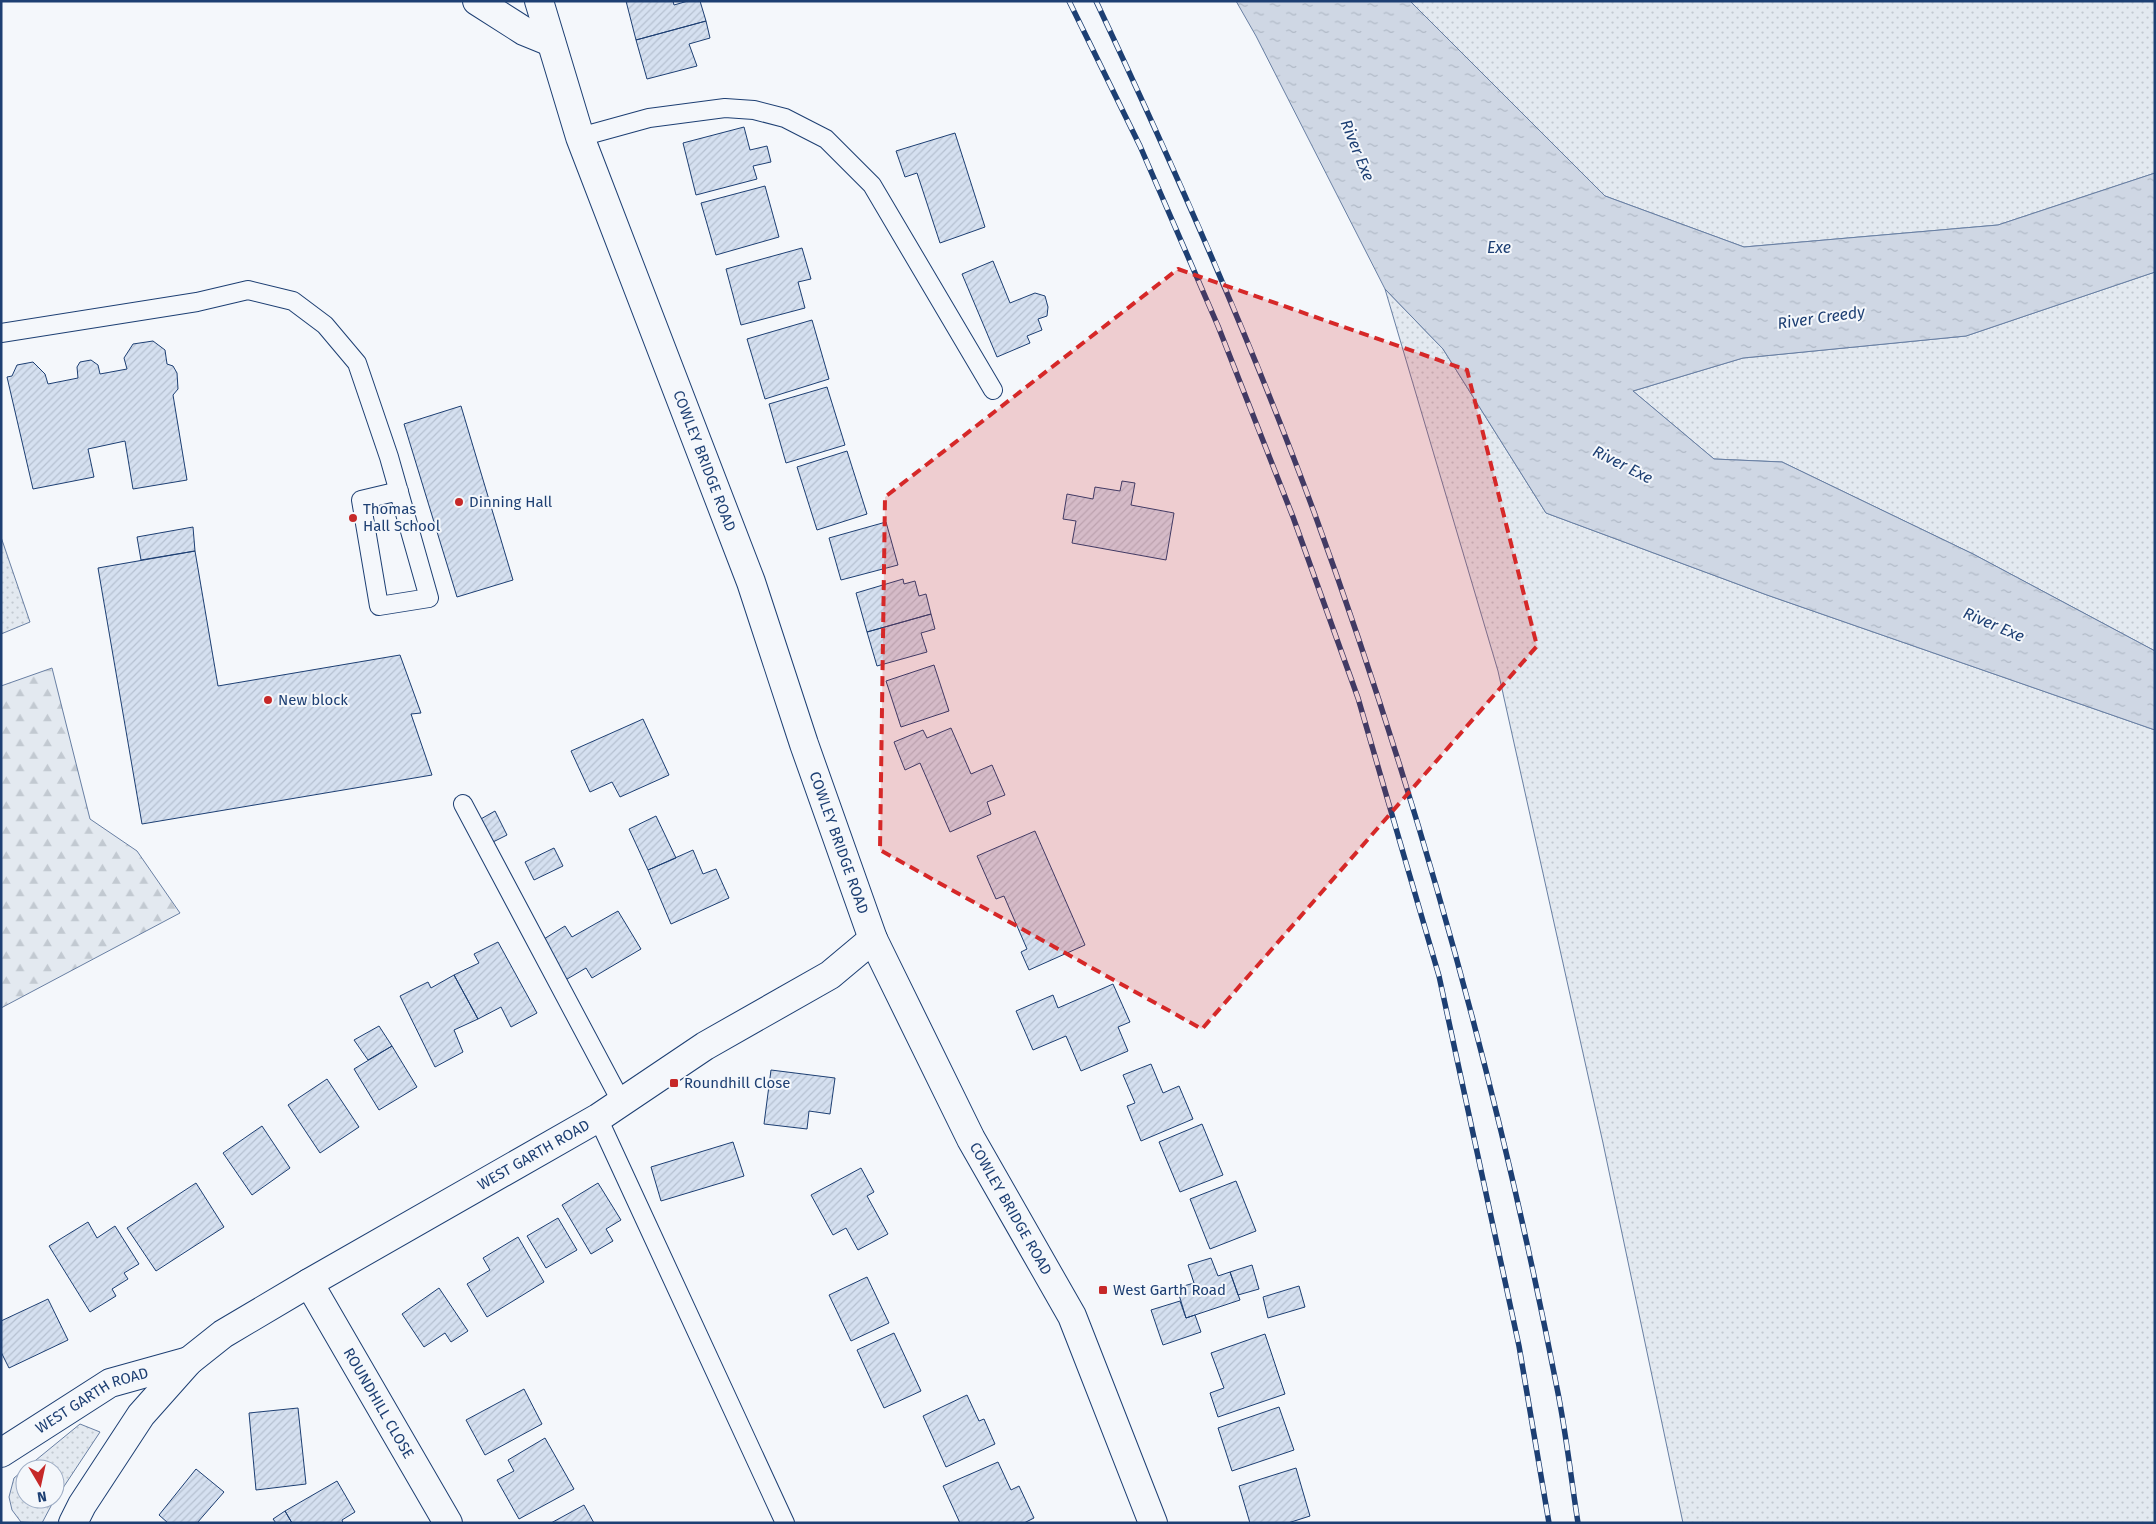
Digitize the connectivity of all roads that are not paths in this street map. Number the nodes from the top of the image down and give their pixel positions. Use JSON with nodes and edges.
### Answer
{"nodes":[{"id":1,"x":477,"y":1,"type":"edge"},
{"id":2,"x":539,"y":1,"type":"edge"},
{"id":3,"x":551,"y":42,"type":"junction"},
{"id":4,"x":580,"y":138,"type":"junction"},
{"id":5,"x":1,"y":333,"type":"edge"},
{"id":6,"x":993,"y":390,"type":"dead end"},
{"id":7,"x":399,"y":491,"type":"junction"},
{"id":8,"x":463,"y":804,"type":"dead end"},
{"id":9,"x":873,"y":939,"type":"junction"},
{"id":10,"x":622,"y":1103,"type":"junction"},
{"id":11,"x":598,"y":1118,"type":"junction"},
{"id":12,"x":308,"y":1282,"type":"junction"},
{"id":13,"x":189,"y":1360,"type":"junction"},
{"id":14,"x":1,"y":1453,"type":"edge"},
{"id":15,"x":73,"y":1523,"type":"edge"},
{"id":16,"x":448,"y":1523,"type":"edge"},
{"id":17,"x":785,"y":1523,"type":"edge"},
{"id":18,"x":1153,"y":1523,"type":"edge"}],
"edges":[{"from":1,"to":3,"type":"main road"},
{"from":2,"to":3,"type":"main road","name":"COWLEY BRIDGE ROAD"},
{"from":3,"to":4,"type":"main road","name":"COWLEY BRIDGE ROAD"},
{"from":4,"to":6,"type":"lane"},
{"from":4,"to":9,"type":"main road","name":"COWLEY BRIDGE ROAD"},
{"from":5,"to":7,"type":"lane"},
{"from":7,"to":7,"type":"lane"},
{"from":8,"to":10,"type":"lane"},
{"from":9,"to":10,"type":"main road","name":"WEST GARTH ROAD"},
{"from":9,"to":18,"type":"main road","name":"COWLEY BRIDGE ROAD"},
{"from":10,"to":11,"type":"main road","name":"WEST GARTH ROAD"},
{"from":11,"to":12,"type":"main road","name":"WEST GARTH ROAD"},
{"from":11,"to":17,"type":"lane"},
{"from":12,"to":13,"type":"main road","name":"WEST GARTH ROAD"},
{"from":12,"to":16,"type":"main road","name":"ROUNDHILL CLOSE"},
{"from":13,"to":14,"type":"main road","name":"WEST GARTH ROAD"},
{"from":13,"to":15,"type":"main road","name":"WEST GARTH ROAD"}]}
